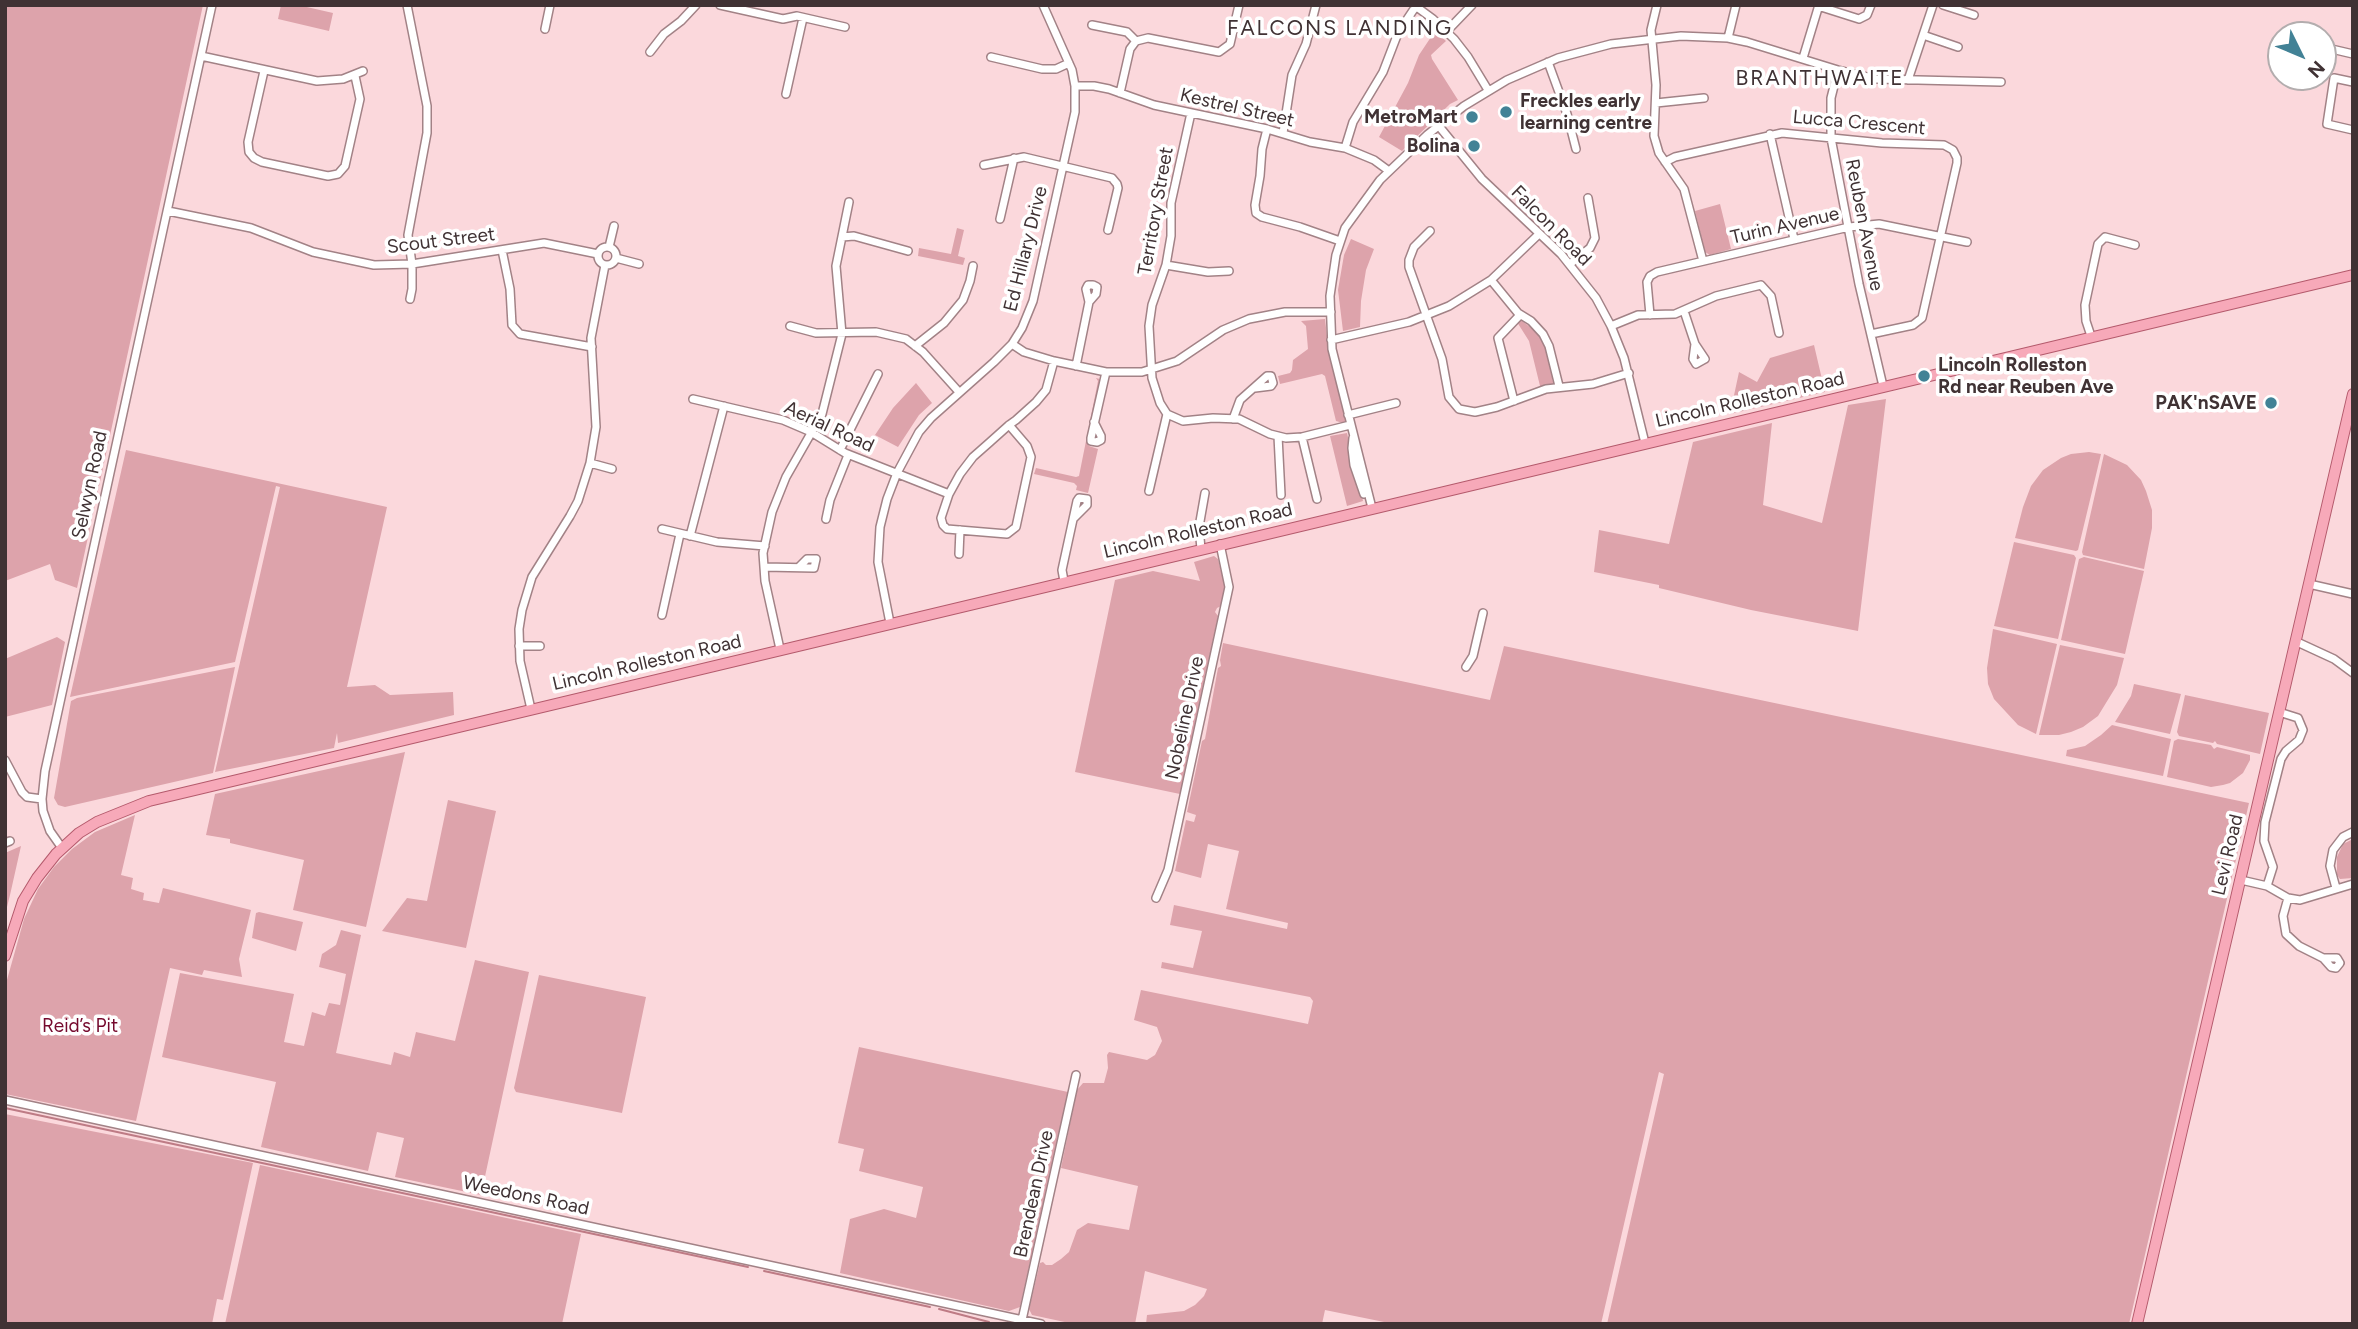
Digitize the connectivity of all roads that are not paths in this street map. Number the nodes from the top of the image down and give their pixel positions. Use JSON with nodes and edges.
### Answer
{"nodes":[{"id":1,"x":212,"y":5,"type":"edge"},
{"id":2,"x":407,"y":5,"type":"edge"},
{"id":3,"x":550,"y":5,"type":"edge"},
{"id":4,"x":696,"y":5,"type":"edge"},
{"id":5,"x":720,"y":5,"type":"edge"},
{"id":6,"x":1043,"y":5,"type":"edge"},
{"id":7,"x":1239,"y":5,"type":"edge"},
{"id":8,"x":1316,"y":5,"type":"edge"},
{"id":9,"x":1472,"y":5,"type":"edge"},
{"id":10,"x":1657,"y":5,"type":"edge"},
{"id":11,"x":1735,"y":5,"type":"edge"},
{"id":12,"x":1871,"y":5,"type":"edge"},
{"id":13,"x":1933,"y":5,"type":"edge"},
{"id":14,"x":1942,"y":5,"type":"edge"},
{"id":15,"x":1415,"y":6,"type":"edge"},
{"id":16,"x":1819,"y":6,"type":"edge"},
{"id":17,"x":1974,"y":15,"type":"dead end"},
{"id":18,"x":803,"y":18,"type":"junction"},
{"id":19,"x":1093,"y":25,"type":"dead end"},
{"id":20,"x":845,"y":27,"type":"dead end"},
{"id":21,"x":545,"y":29,"type":"dead end"},
{"id":22,"x":1447,"y":31,"type":"junction"},
{"id":23,"x":1923,"y":35,"type":"junction"},
{"id":24,"x":1728,"y":38,"type":"junction"},
{"id":25,"x":1651,"y":39,"type":"junction"},
{"id":26,"x":1136,"y":41,"type":"junction"},
{"id":27,"x":1958,"y":47,"type":"dead end"},
{"id":28,"x":650,"y":52,"type":"dead end"},
{"id":29,"x":201,"y":56,"type":"junction"},
{"id":30,"x":991,"y":58,"type":"dead end"},
{"id":31,"x":1803,"y":58,"type":"junction"},
{"id":32,"x":1548,"y":62,"type":"junction"},
{"id":33,"x":1069,"y":63,"type":"junction"},
{"id":34,"x":1838,"y":70,"type":"junction"},
{"id":35,"x":264,"y":71,"type":"junction"},
{"id":36,"x":1908,"y":80,"type":"junction"},
{"id":37,"x":2001,"y":82,"type":"dead end"},
{"id":38,"x":2353,"y":82,"type":"edge"},
{"id":39,"x":1075,"y":86,"type":"junction"},
{"id":40,"x":1488,"y":90,"type":"junction"},
{"id":41,"x":1120,"y":93,"type":"junction"},
{"id":42,"x":786,"y":94,"type":"dead end"},
{"id":43,"x":1704,"y":98,"type":"dead end"},
{"id":44,"x":1656,"y":103,"type":"junction"},
{"id":45,"x":1191,"y":113,"type":"junction"},
{"id":46,"x":1438,"y":125,"type":"junction"},
{"id":47,"x":1267,"y":129,"type":"junction"},
{"id":48,"x":2353,"y":130,"type":"edge"},
{"id":49,"x":1283,"y":133,"type":"junction"},
{"id":50,"x":1770,"y":134,"type":"junction"},
{"id":51,"x":1831,"y":138,"type":"junction"},
{"id":52,"x":1345,"y":148,"type":"junction"},
{"id":53,"x":1576,"y":149,"type":"dead end"},
{"id":54,"x":1014,"y":158,"type":"junction"},
{"id":55,"x":1665,"y":162,"type":"junction"},
{"id":56,"x":984,"y":165,"type":"dead end"},
{"id":57,"x":1063,"y":166,"type":"junction"},
{"id":58,"x":1389,"y":171,"type":"junction"},
{"id":59,"x":1588,"y":198,"type":"dead end"},
{"id":60,"x":849,"y":202,"type":"dead end"},
{"id":61,"x":168,"y":211,"type":"junction"},
{"id":62,"x":1000,"y":219,"type":"dead end"},
{"id":63,"x":614,"y":226,"type":"dead end"},
{"id":64,"x":1849,"y":226,"type":"junction"},
{"id":65,"x":1108,"y":230,"type":"dead end"},
{"id":66,"x":1430,"y":231,"type":"dead end"},
{"id":67,"x":1539,"y":234,"type":"junction"},
{"id":68,"x":842,"y":237,"type":"junction"},
{"id":69,"x":1940,"y":237,"type":"junction"},
{"id":70,"x":1794,"y":239,"type":"junction"},
{"id":71,"x":1340,"y":241,"type":"junction"},
{"id":72,"x":1967,"y":242,"type":"dead end"},
{"id":73,"x":2135,"y":245,"type":"dead end"},
{"id":74,"x":609,"y":247,"type":"junction"},
{"id":75,"x":502,"y":250,"type":"junction"},
{"id":76,"x":908,"y":251,"type":"dead end"},
{"id":77,"x":598,"y":254,"type":"junction"},
{"id":78,"x":616,"y":258,"type":"junction"},
{"id":79,"x":1703,"y":261,"type":"junction"},
{"id":80,"x":412,"y":264,"type":"junction"},
{"id":81,"x":639,"y":264,"type":"dead end"},
{"id":82,"x":1570,"y":264,"type":"junction"},
{"id":83,"x":605,"y":265,"type":"junction"},
{"id":84,"x":1166,"y":265,"type":"junction"},
{"id":85,"x":973,"y":266,"type":"dead end"},
{"id":86,"x":1228,"y":271,"type":"dead end"},
{"id":87,"x":2353,"y":275,"type":"edge"},
{"id":88,"x":1491,"y":280,"type":"junction"},
{"id":89,"x":410,"y":299,"type":"dead end"},
{"id":90,"x":1089,"y":302,"type":"dead end"},
{"id":91,"x":1684,"y":311,"type":"junction"},
{"id":92,"x":1331,"y":313,"type":"junction"},
{"id":93,"x":1427,"y":315,"type":"junction"},
{"id":94,"x":1520,"y":315,"type":"junction"},
{"id":95,"x":1650,"y":315,"type":"junction"},
{"id":96,"x":1611,"y":326,"type":"junction"},
{"id":97,"x":790,"y":327,"type":"dead end"},
{"id":98,"x":1779,"y":333,"type":"dead end"},
{"id":99,"x":842,"y":334,"type":"junction"},
{"id":100,"x":1871,"y":334,"type":"junction"},
{"id":101,"x":2091,"y":336,"type":"junction"},
{"id":102,"x":1331,"y":340,"type":"junction"},
{"id":103,"x":1012,"y":344,"type":"junction"},
{"id":104,"x":1695,"y":344,"type":"dead end"},
{"id":105,"x":915,"y":346,"type":"junction"},
{"id":106,"x":592,"y":347,"type":"junction"},
{"id":107,"x":1054,"y":361,"type":"junction"},
{"id":108,"x":1076,"y":366,"type":"junction"},
{"id":109,"x":1151,"y":370,"type":"junction"},
{"id":110,"x":1106,"y":372,"type":"junction"},
{"id":111,"x":1629,"y":373,"type":"junction"},
{"id":112,"x":878,"y":374,"type":"dead end"},
{"id":113,"x":1559,"y":386,"type":"junction"},
{"id":114,"x":1883,"y":386,"type":"junction"},
{"id":115,"x":1255,"y":388,"type":"dead end"},
{"id":116,"x":960,"y":392,"type":"junction"},
{"id":117,"x":2353,"y":394,"type":"edge"},
{"id":118,"x":693,"y":399,"type":"dead end"},
{"id":119,"x":1514,"y":401,"type":"junction"},
{"id":120,"x":1396,"y":403,"type":"dead end"},
{"id":121,"x":724,"y":406,"type":"junction"},
{"id":122,"x":1167,"y":414,"type":"junction"},
{"id":123,"x":1348,"y":415,"type":"junction"},
{"id":124,"x":1233,"y":419,"type":"junction"},
{"id":125,"x":1094,"y":422,"type":"dead end"},
{"id":126,"x":1009,"y":425,"type":"junction"},
{"id":127,"x":1350,"y":425,"type":"junction"},
{"id":128,"x":811,"y":432,"type":"junction"},
{"id":129,"x":1278,"y":436,"type":"junction"},
{"id":130,"x":1302,"y":437,"type":"junction"},
{"id":131,"x":1645,"y":443,"type":"junction"},
{"id":132,"x":840,"y":450,"type":"junction"},
{"id":133,"x":848,"y":455,"type":"junction"},
{"id":134,"x":590,"y":463,"type":"junction"},
{"id":135,"x":612,"y":468,"type":"dead end"},
{"id":136,"x":897,"y":473,"type":"junction"},
{"id":137,"x":1149,"y":491,"type":"dead end"},
{"id":138,"x":1205,"y":493,"type":"dead end"},
{"id":139,"x":949,"y":494,"type":"junction"},
{"id":140,"x":1281,"y":495,"type":"dead end"},
{"id":141,"x":1317,"y":499,"type":"dead end"},
{"id":142,"x":1370,"y":508,"type":"junction"},
{"id":143,"x":1073,"y":517,"type":"dead end"},
{"id":144,"x":826,"y":519,"type":"dead end"},
{"id":145,"x":662,"y":529,"type":"dead end"},
{"id":146,"x":960,"y":530,"type":"junction"},
{"id":147,"x":680,"y":534,"type":"junction"},
{"id":148,"x":690,"y":536,"type":"junction"},
{"id":149,"x":1220,"y":544,"type":"junction"},
{"id":150,"x":765,"y":545,"type":"junction"},
{"id":151,"x":1202,"y":549,"type":"junction"},
{"id":152,"x":959,"y":554,"type":"dead end"},
{"id":153,"x":764,"y":567,"type":"junction"},
{"id":154,"x":799,"y":567,"type":"dead end"},
{"id":155,"x":1064,"y":581,"type":"junction"},
{"id":156,"x":2309,"y":584,"type":"junction"},
{"id":157,"x":2353,"y":594,"type":"edge"},
{"id":158,"x":1483,"y":613,"type":"dead end"},
{"id":159,"x":662,"y":615,"type":"dead end"},
{"id":160,"x":890,"y":623,"type":"junction"},
{"id":161,"x":2295,"y":641,"type":"junction"},
{"id":162,"x":519,"y":646,"type":"junction"},
{"id":163,"x":540,"y":646,"type":"dead end"},
{"id":164,"x":780,"y":649,"type":"junction"},
{"id":165,"x":1466,"y":667,"type":"dead end"},
{"id":166,"x":2353,"y":673,"type":"edge"},
{"id":167,"x":531,"y":709,"type":"junction"},
{"id":168,"x":2279,"y":712,"type":"junction"},
{"id":169,"x":5,"y":760,"type":"edge"},
{"id":170,"x":42,"y":799,"type":"junction"},
{"id":171,"x":2353,"y":832,"type":"edge"},
{"id":172,"x":62,"y":848,"type":"junction"},
{"id":173,"x":2241,"y":880,"type":"junction"},
{"id":174,"x":2353,"y":884,"type":"edge"},
{"id":175,"x":2267,"y":886,"type":"junction"},
{"id":176,"x":2336,"y":888,"type":"junction"},
{"id":177,"x":1156,"y":898,"type":"dead end"},
{"id":178,"x":2288,"y":898,"type":"junction"},
{"id":179,"x":5,"y":956,"type":"edge"},
{"id":180,"x":2323,"y":958,"type":"dead end"},
{"id":181,"x":1076,"y":1075,"type":"dead end"},
{"id":182,"x":5,"y":1100,"type":"edge"},
{"id":183,"x":1022,"y":1320,"type":"junction"},
{"id":184,"x":1041,"y":1324,"type":"edge"},
{"id":185,"x":2137,"y":1324,"type":"edge"}],
"edges":[{"from":1,"to":29,"type":"street","name":"Selwyn Road"},
{"from":2,"to":80,"type":"street"},
{"from":3,"to":21,"type":"street"},
{"from":4,"to":28,"type":"street"},
{"from":5,"to":18,"type":"street"},
{"from":6,"to":33,"type":"street","name":"Ed Hillary Drive"},
{"from":7,"to":26,"type":"street"},
{"from":8,"to":49,"type":"street"},
{"from":9,"to":22,"type":"street"},
{"from":10,"to":25,"type":"street"},
{"from":11,"to":24,"type":"street"},
{"from":12,"to":16,"type":"street"},
{"from":13,"to":23,"type":"street"},
{"from":14,"to":17,"type":"street"},
{"from":15,"to":22,"type":"street"},
{"from":15,"to":52,"type":"street"},
{"from":16,"to":31,"type":"street"},
{"from":18,"to":20,"type":"street"},
{"from":18,"to":42,"type":"street"},
{"from":19,"to":26,"type":"street"},
{"from":22,"to":40,"type":"street"},
{"from":23,"to":27,"type":"street"},
{"from":23,"to":36,"type":"street"},
{"from":24,"to":25,"type":"street"},
{"from":24,"to":31,"type":"street"},
{"from":25,"to":32,"type":"street"},
{"from":25,"to":44,"type":"street"},
{"from":26,"to":41,"type":"street"},
{"from":29,"to":35,"type":"street"},
{"from":29,"to":61,"type":"street","name":"Selwyn Road"},
{"from":30,"to":33,"type":"street"},
{"from":31,"to":34,"type":"street"},
{"from":32,"to":40,"type":"street"},
{"from":32,"to":53,"type":"street"},
{"from":33,"to":39,"type":"street","name":"Ed Hillary Drive"},
{"from":34,"to":36,"type":"street"},
{"from":34,"to":51,"type":"street","name":"Reuben Avenue"},
{"from":35,"to":35,"type":"street"},
{"from":36,"to":37,"type":"street"},
{"from":38,"to":48,"type":"street"},
{"from":39,"to":41,"type":"street","name":"Kestrel Street"},
{"from":39,"to":57,"type":"street","name":"Ed Hillary Drive"},
{"from":40,"to":46,"type":"street"},
{"from":41,"to":45,"type":"street","name":"Kestrel Street"},
{"from":43,"to":44,"type":"street"},
{"from":44,"to":55,"type":"street"},
{"from":45,"to":47,"type":"street","name":"Kestrel Street"},
{"from":45,"to":84,"type":"street","name":"Territory Street"},
{"from":46,"to":58,"type":"street"},
{"from":46,"to":67,"type":"street","name":"Falcon Road"},
{"from":47,"to":49,"type":"street","name":"Kestrel Street"},
{"from":47,"to":71,"type":"street"},
{"from":49,"to":52,"type":"street","name":"Kestrel Street"},
{"from":50,"to":51,"type":"street","name":"Lucca Crescent"},
{"from":50,"to":55,"type":"street","name":"Lucca Crescent"},
{"from":50,"to":70,"type":"street"},
{"from":51,"to":64,"type":"street","name":"Reuben Avenue"},
{"from":51,"to":69,"type":"street","name":"Lucca Crescent"},
{"from":52,"to":58,"type":"street","name":"Kestrel Street"},
{"from":54,"to":56,"type":"street"},
{"from":54,"to":57,"type":"street"},
{"from":54,"to":62,"type":"street"},
{"from":55,"to":79,"type":"street"},
{"from":57,"to":65,"type":"street"},
{"from":57,"to":103,"type":"street","name":"Ed Hillary Drive"},
{"from":58,"to":71,"type":"street"},
{"from":59,"to":82,"type":"street"},
{"from":60,"to":68,"type":"street"},
{"from":61,"to":80,"type":"street","name":"Scout Street"},
{"from":61,"to":170,"type":"street","name":"Selwyn Road"},
{"from":63,"to":74,"type":"street"},
{"from":64,"to":69,"type":"street","name":"Turin Avenue"},
{"from":64,"to":70,"type":"street","name":"Turin Avenue"},
{"from":64,"to":100,"type":"street","name":"Reuben Avenue"},
{"from":66,"to":93,"type":"street"},
{"from":67,"to":82,"type":"street","name":"Falcon Road"},
{"from":67,"to":88,"type":"street"},
{"from":68,"to":76,"type":"street"},
{"from":68,"to":99,"type":"street"},
{"from":69,"to":72,"type":"street","name":"Turin Avenue"},
{"from":69,"to":100,"type":"street","name":"Lucca Crescent"},
{"from":70,"to":79,"type":"street","name":"Turin Avenue"},
{"from":71,"to":92,"type":"street"},
{"from":73,"to":101,"type":"street"},
{"from":74,"to":77,"type":"street"},
{"from":74,"to":78,"type":"street"},
{"from":75,"to":77,"type":"street","name":"Scout Street"},
{"from":75,"to":80,"type":"street","name":"Scout Street"},
{"from":75,"to":106,"type":"street"},
{"from":77,"to":83,"type":"street"},
{"from":78,"to":81,"type":"street"},
{"from":78,"to":83,"type":"street"},
{"from":79,"to":95,"type":"street","name":"Turin Avenue"},
{"from":80,"to":89,"type":"street"},
{"from":82,"to":96,"type":"street","name":"Falcon Road"},
{"from":83,"to":106,"type":"street"},
{"from":84,"to":86,"type":"street"},
{"from":84,"to":109,"type":"street","name":"Territory Street"},
{"from":85,"to":105,"type":"street"},
{"from":87,"to":101,"type":"main road","name":"Lincoln Rolleston Road"},
{"from":88,"to":93,"type":"street"},
{"from":88,"to":94,"type":"street"},
{"from":90,"to":108,"type":"street"},
{"from":91,"to":95,"type":"street"},
{"from":91,"to":98,"type":"street"},
{"from":91,"to":104,"type":"street"},
{"from":92,"to":102,"type":"street"},
{"from":92,"to":109,"type":"street"},
{"from":93,"to":102,"type":"street"},
{"from":93,"to":119,"type":"street"},
{"from":94,"to":113,"type":"street"},
{"from":94,"to":119,"type":"street"},
{"from":95,"to":96,"type":"street"},
{"from":96,"to":111,"type":"street","name":"Falcon Road"},
{"from":97,"to":99,"type":"street"},
{"from":99,"to":105,"type":"street"},
{"from":99,"to":128,"type":"street"},
{"from":100,"to":114,"type":"street","name":"Reuben Avenue"},
{"from":101,"to":114,"type":"main road","name":"Lincoln Rolleston Road"},
{"from":102,"to":123,"type":"street"},
{"from":103,"to":107,"type":"street"},
{"from":103,"to":116,"type":"street","name":"Ed Hillary Drive"},
{"from":105,"to":116,"type":"street"},
{"from":106,"to":134,"type":"street"},
{"from":107,"to":108,"type":"street"},
{"from":107,"to":126,"type":"street"},
{"from":108,"to":110,"type":"street"},
{"from":109,"to":110,"type":"street"},
{"from":109,"to":122,"type":"street","name":"Territory Street"},
{"from":110,"to":125,"type":"street"},
{"from":111,"to":113,"type":"street"},
{"from":111,"to":131,"type":"street","name":"Falcon Road"},
{"from":112,"to":132,"type":"street"},
{"from":113,"to":119,"type":"street"},
{"from":114,"to":131,"type":"main road","name":"Lincoln Rolleston Road"},
{"from":115,"to":124,"type":"street"},
{"from":116,"to":136,"type":"street","name":"Ed Hillary Drive"},
{"from":117,"to":156,"type":"main road","name":"Levi Road"},
{"from":118,"to":121,"type":"street","name":"Aerial Road"},
{"from":120,"to":123,"type":"street"},
{"from":121,"to":128,"type":"street","name":"Aerial Road"},
{"from":121,"to":148,"type":"street"},
{"from":122,"to":124,"type":"street"},
{"from":122,"to":137,"type":"street"},
{"from":123,"to":127,"type":"street"},
{"from":124,"to":129,"type":"street"},
{"from":126,"to":139,"type":"street"},
{"from":126,"to":146,"type":"street"},
{"from":127,"to":130,"type":"street"},
{"from":127,"to":142,"type":"street"},
{"from":128,"to":132,"type":"street","name":"Aerial Road"},
{"from":128,"to":150,"type":"street"},
{"from":129,"to":130,"type":"street"},
{"from":129,"to":140,"type":"street"},
{"from":130,"to":141,"type":"street"},
{"from":131,"to":142,"type":"main road","name":"Lincoln Rolleston Road"},
{"from":132,"to":133,"type":"street","name":"Aerial Road"},
{"from":133,"to":136,"type":"street","name":"Aerial Road"},
{"from":133,"to":144,"type":"street"},
{"from":134,"to":135,"type":"street"},
{"from":134,"to":162,"type":"street"},
{"from":136,"to":139,"type":"street","name":"Aerial Road"},
{"from":136,"to":160,"type":"street","name":"Ed Hillary Drive"},
{"from":138,"to":151,"type":"street"},
{"from":139,"to":146,"type":"street"},
{"from":142,"to":149,"type":"main road","name":"Lincoln Rolleston Road"},
{"from":143,"to":155,"type":"street"},
{"from":145,"to":147,"type":"street"},
{"from":146,"to":152,"type":"street"},
{"from":147,"to":148,"type":"street"},
{"from":147,"to":159,"type":"street"},
{"from":148,"to":150,"type":"street"},
{"from":149,"to":151,"type":"main road","name":"Lincoln Rolleston Road"},
{"from":149,"to":177,"type":"street","name":"Nobeline Drive"},
{"from":150,"to":153,"type":"street"},
{"from":151,"to":155,"type":"main road","name":"Lincoln Rolleston Road"},
{"from":153,"to":154,"type":"street"},
{"from":153,"to":164,"type":"street"},
{"from":155,"to":160,"type":"main road","name":"Lincoln Rolleston Road"},
{"from":156,"to":157,"type":"street"},
{"from":156,"to":161,"type":"main road","name":"Levi Road"},
{"from":158,"to":165,"type":"street"},
{"from":160,"to":164,"type":"main road","name":"Lincoln Rolleston Road"},
{"from":161,"to":166,"type":"street"},
{"from":161,"to":168,"type":"main road","name":"Levi Road"},
{"from":162,"to":163,"type":"street"},
{"from":162,"to":167,"type":"street"},
{"from":164,"to":167,"type":"main road","name":"Lincoln Rolleston Road"},
{"from":167,"to":172,"type":"main road","name":"Lincoln Rolleston Road"},
{"from":168,"to":173,"type":"main road","name":"Levi Road"},
{"from":168,"to":175,"type":"street"},
{"from":169,"to":170,"type":"street"},
{"from":170,"to":172,"type":"street","name":"Selwyn Road"},
{"from":171,"to":176,"type":"street"},
{"from":172,"to":179,"type":"main road"},
{"from":173,"to":175,"type":"street"},
{"from":173,"to":185,"type":"main road","name":"Levi Road"},
{"from":174,"to":176,"type":"street"},
{"from":175,"to":178,"type":"street"},
{"from":176,"to":178,"type":"street"},
{"from":178,"to":180,"type":"street"},
{"from":181,"to":183,"type":"street","name":"Brendean Drive"},
{"from":182,"to":183,"type":"street","name":"Weedons Road"},
{"from":183,"to":184,"type":"street","name":"Weedons Road"}]}
